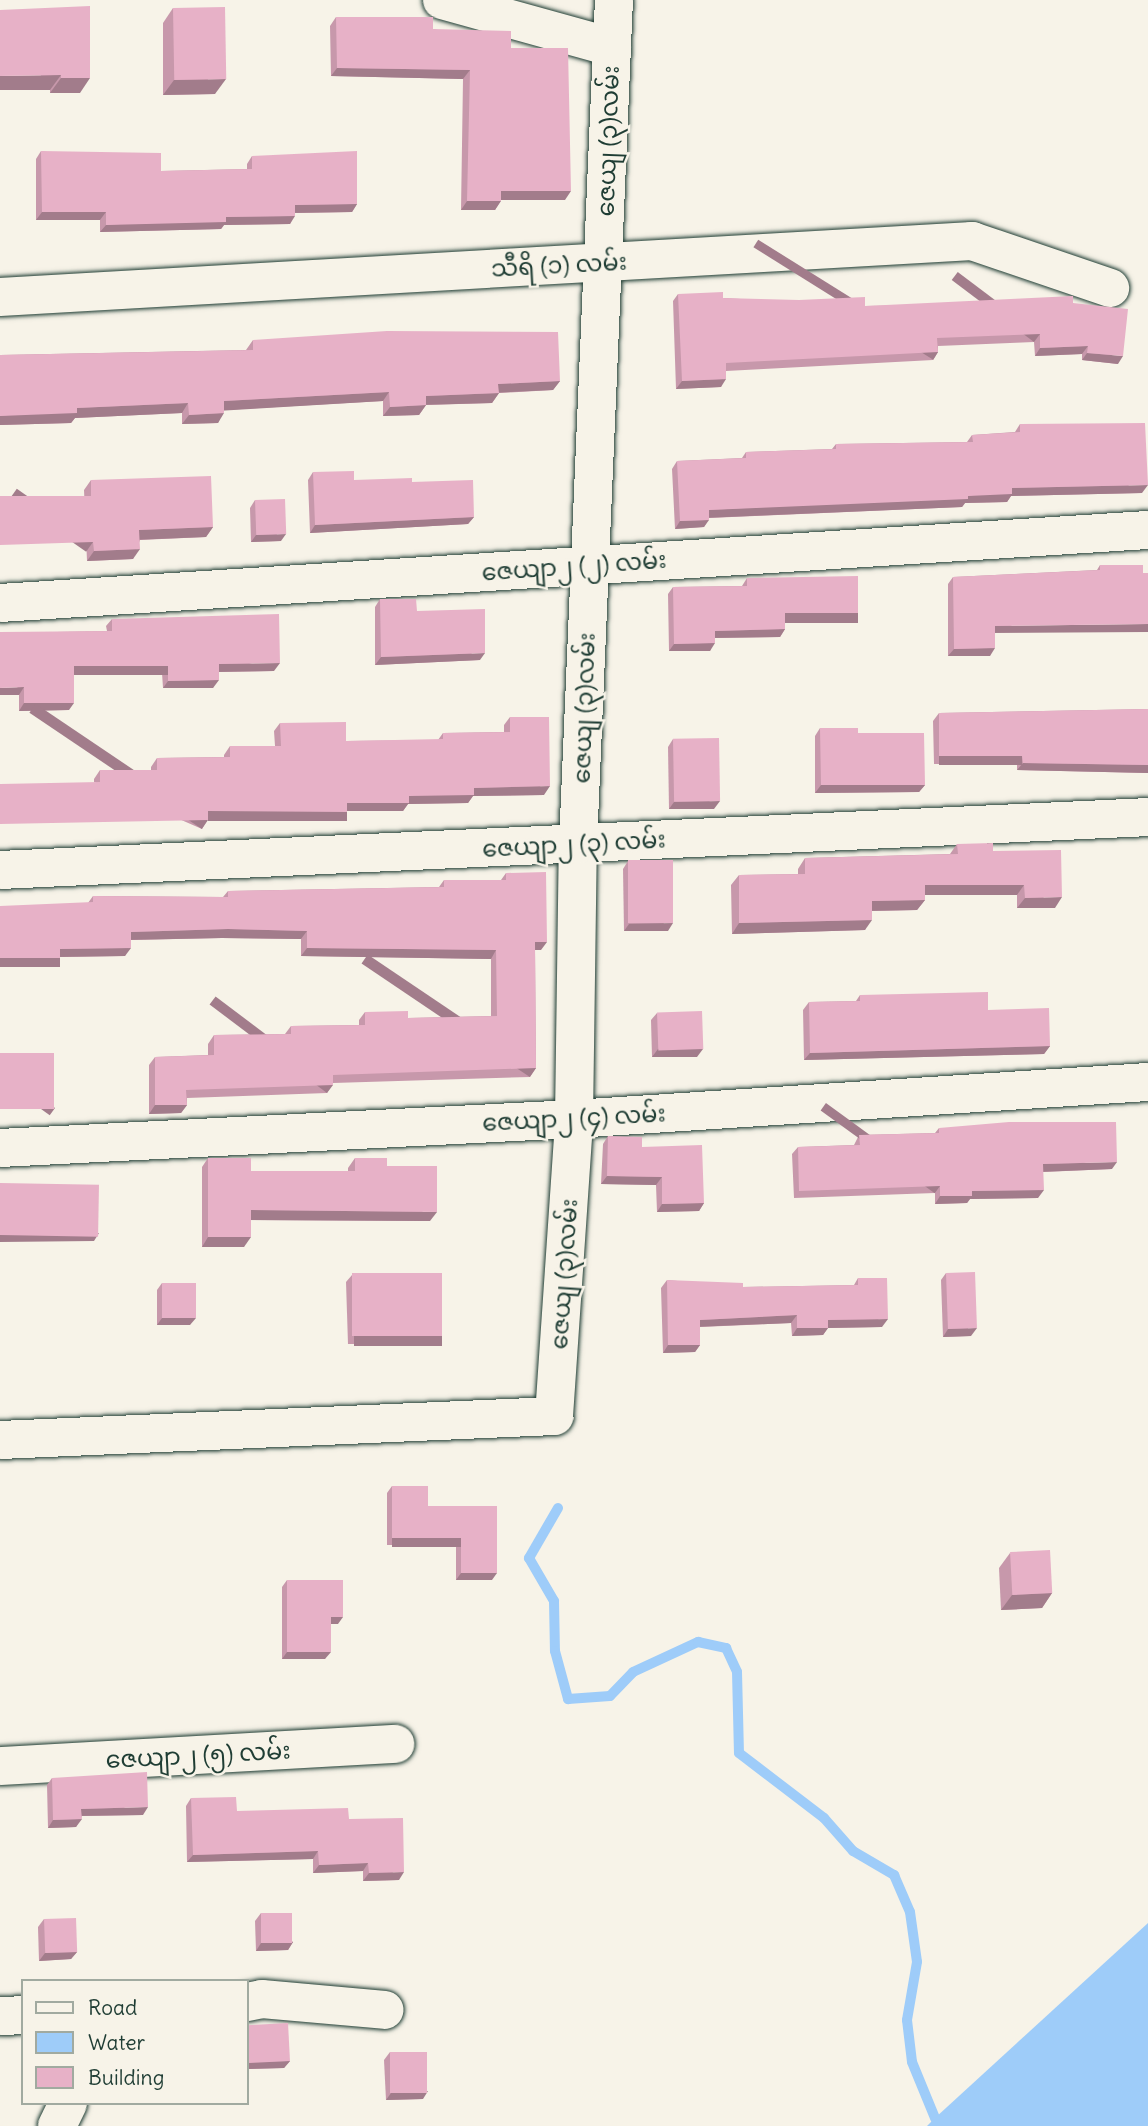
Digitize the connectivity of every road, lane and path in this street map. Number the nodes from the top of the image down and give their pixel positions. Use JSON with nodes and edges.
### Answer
{"nodes":[{"id":1,"x":442,"y":0,"type":"edge"},
{"id":2,"x":614,"y":0,"type":"edge"},
{"id":3,"x":612,"y":47,"type":"junction"},
{"id":4,"x":603,"y":263,"type":"junction"},
{"id":5,"x":1110,"y":288,"type":"dead end"},
{"id":6,"x":0,"y":297,"type":"edge"},
{"id":7,"x":1148,"y":530,"type":"edge"},
{"id":8,"x":589,"y":564,"type":"junction"},
{"id":9,"x":0,"y":603,"type":"edge"},
{"id":10,"x":1148,"y":817,"type":"edge"},
{"id":11,"x":578,"y":844,"type":"junction"},
{"id":12,"x":0,"y":870,"type":"edge"},
{"id":13,"x":1148,"y":1082,"type":"edge"},
{"id":14,"x":574,"y":1119,"type":"junction"},
{"id":15,"x":0,"y":1148,"type":"edge"},
{"id":16,"x":0,"y":1440,"type":"edge"},
{"id":17,"x":395,"y":1744,"type":"dead end"},
{"id":18,"x":0,"y":1766,"type":"edge"},
{"id":19,"x":248,"y":2002,"type":"edge"},
{"id":20,"x":385,"y":2010,"type":"dead end"},
{"id":21,"x":21,"y":2015,"type":"edge"},
{"id":22,"x":0,"y":2016,"type":"edge"},
{"id":23,"x":67,"y":2105,"type":"edge"},
{"id":24,"x":57,"y":2126,"type":"edge"}],
"edges":[{"from":1,"to":3,"type":"street"},
{"from":2,"to":3,"type":"street","name":"ဇေယျ (၃)လမ်း"},
{"from":3,"to":4,"type":"street","name":"ဇေယျ (၃)လမ်း"},
{"from":4,"to":5,"type":"street","name":"သီရိ (၁) လမ်း"},
{"from":4,"to":6,"type":"street","name":"သီရိ (၁) လမ်း"},
{"from":4,"to":8,"type":"street","name":"ဇေယျ (၃)လမ်း"},
{"from":7,"to":8,"type":"street","name":"ဇေယျာ၂ (၂) လမ်း"},
{"from":8,"to":9,"type":"street","name":"ဇေယျာ၂ (၂) လမ်း"},
{"from":8,"to":11,"type":"street","name":"ဇေယျ (၃)လမ်း"},
{"from":10,"to":11,"type":"street","name":"ဇေယျာ၂ (၃) လမ်း"},
{"from":11,"to":12,"type":"street","name":"ဇေယျာ၂ (၃) လမ်း"},
{"from":11,"to":14,"type":"street","name":"ဇေယျ (၃)လမ်း"},
{"from":13,"to":14,"type":"street","name":"ဇေယျာ၂ (၄) လမ်း"},
{"from":14,"to":15,"type":"street","name":"ဇေယျာ၂ (၄) လမ်း"},
{"from":14,"to":16,"type":"street","name":"ဇေယျ (၃)လမ်း"},
{"from":17,"to":18,"type":"street","name":"ဇေယျာ၂ (၅) လမ်း"},
{"from":19,"to":20,"type":"street"},
{"from":21,"to":22,"type":"street"},
{"from":23,"to":24,"type":"street"}]}
